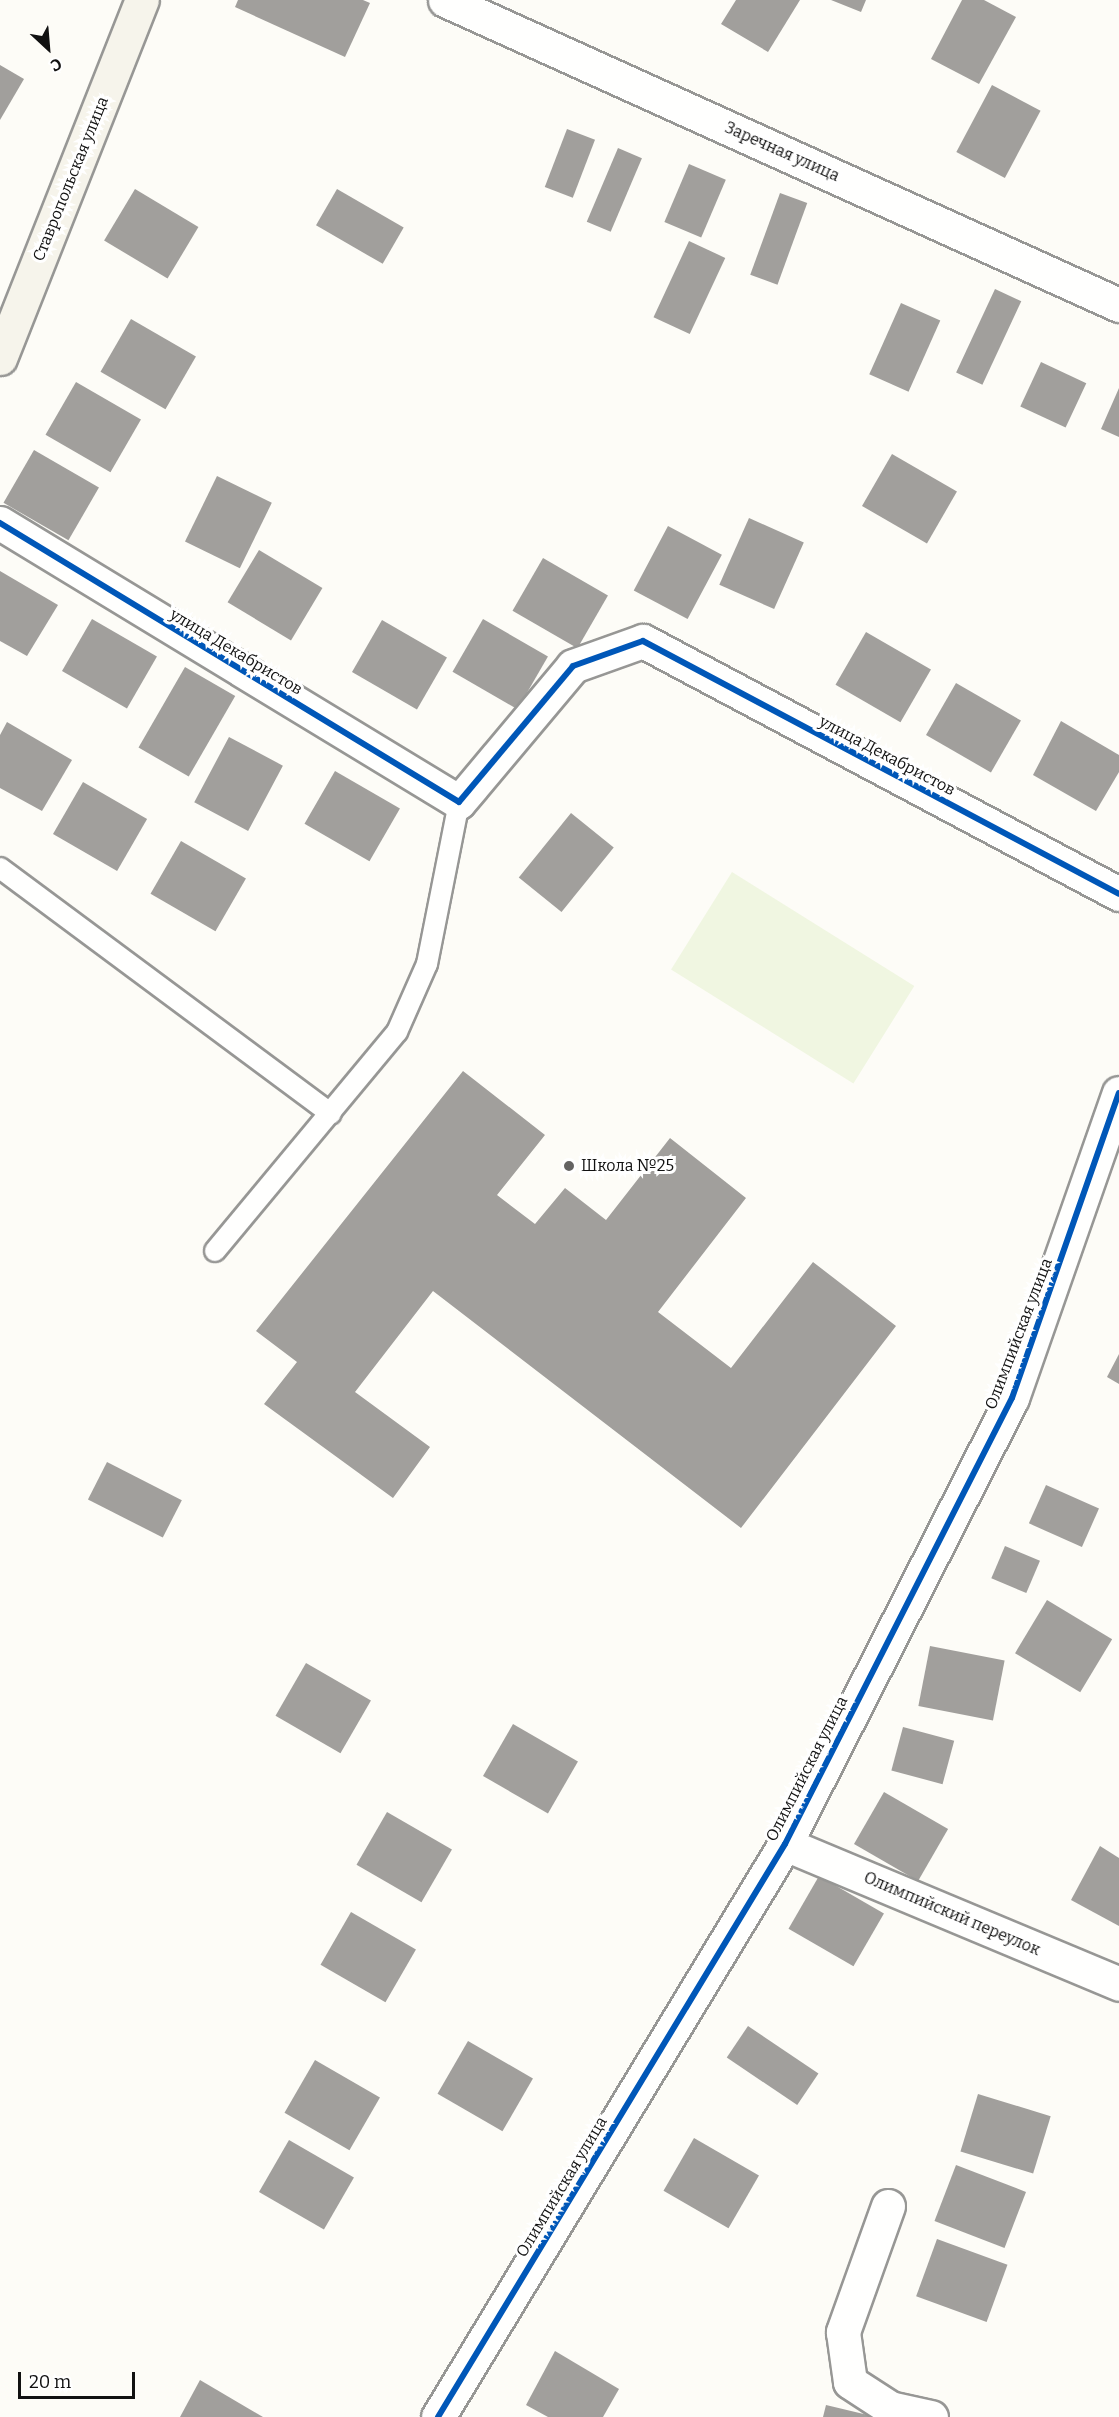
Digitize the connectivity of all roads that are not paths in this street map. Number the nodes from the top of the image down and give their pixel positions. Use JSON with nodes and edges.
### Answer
{"nodes":[{"id":1,"x":142,"y":0,"type":"edge"},
{"id":2,"x":445,"y":0,"type":"edge"},
{"id":3,"x":1119,"y":305,"type":"edge"},
{"id":4,"x":0,"y":358,"type":"edge"},
{"id":5,"x":0,"y":523,"type":"edge"},
{"id":6,"x":459,"y":802,"type":"junction"},
{"id":7,"x":0,"y":868,"type":"edge"},
{"id":8,"x":1119,"y":894,"type":"edge"},
{"id":9,"x":1119,"y":1093,"type":"edge"},
{"id":10,"x":331,"y":1114,"type":"junction"},
{"id":11,"x":215,"y":1251,"type":"dead end"},
{"id":12,"x":785,"y":1844,"type":"junction"},
{"id":13,"x":1119,"y":1984,"type":"edge"},
{"id":14,"x":888,"y":2206,"type":"dead end"},
{"id":15,"x":438,"y":2417,"type":"edge"},
{"id":16,"x":931,"y":2417,"type":"edge"}],
"edges":[{"from":1,"to":4,"type":"main road","name":"Ставропольская улица"},
{"from":2,"to":3,"type":"street","name":"Заречная улица"},
{"from":5,"to":6,"type":"street","name":"улица Декабристов"},
{"from":6,"to":8,"type":"street","name":"улица Декабристов"},
{"from":6,"to":10,"type":"lane"},
{"from":7,"to":10,"type":"lane"},
{"from":9,"to":12,"type":"street","name":"Олимпийская улица"},
{"from":10,"to":11,"type":"lane"},
{"from":12,"to":13,"type":"street","name":"Олимпийский переулок"},
{"from":12,"to":15,"type":"street","name":"Олимпийская улица"},
{"from":14,"to":16,"type":"street"}]}
